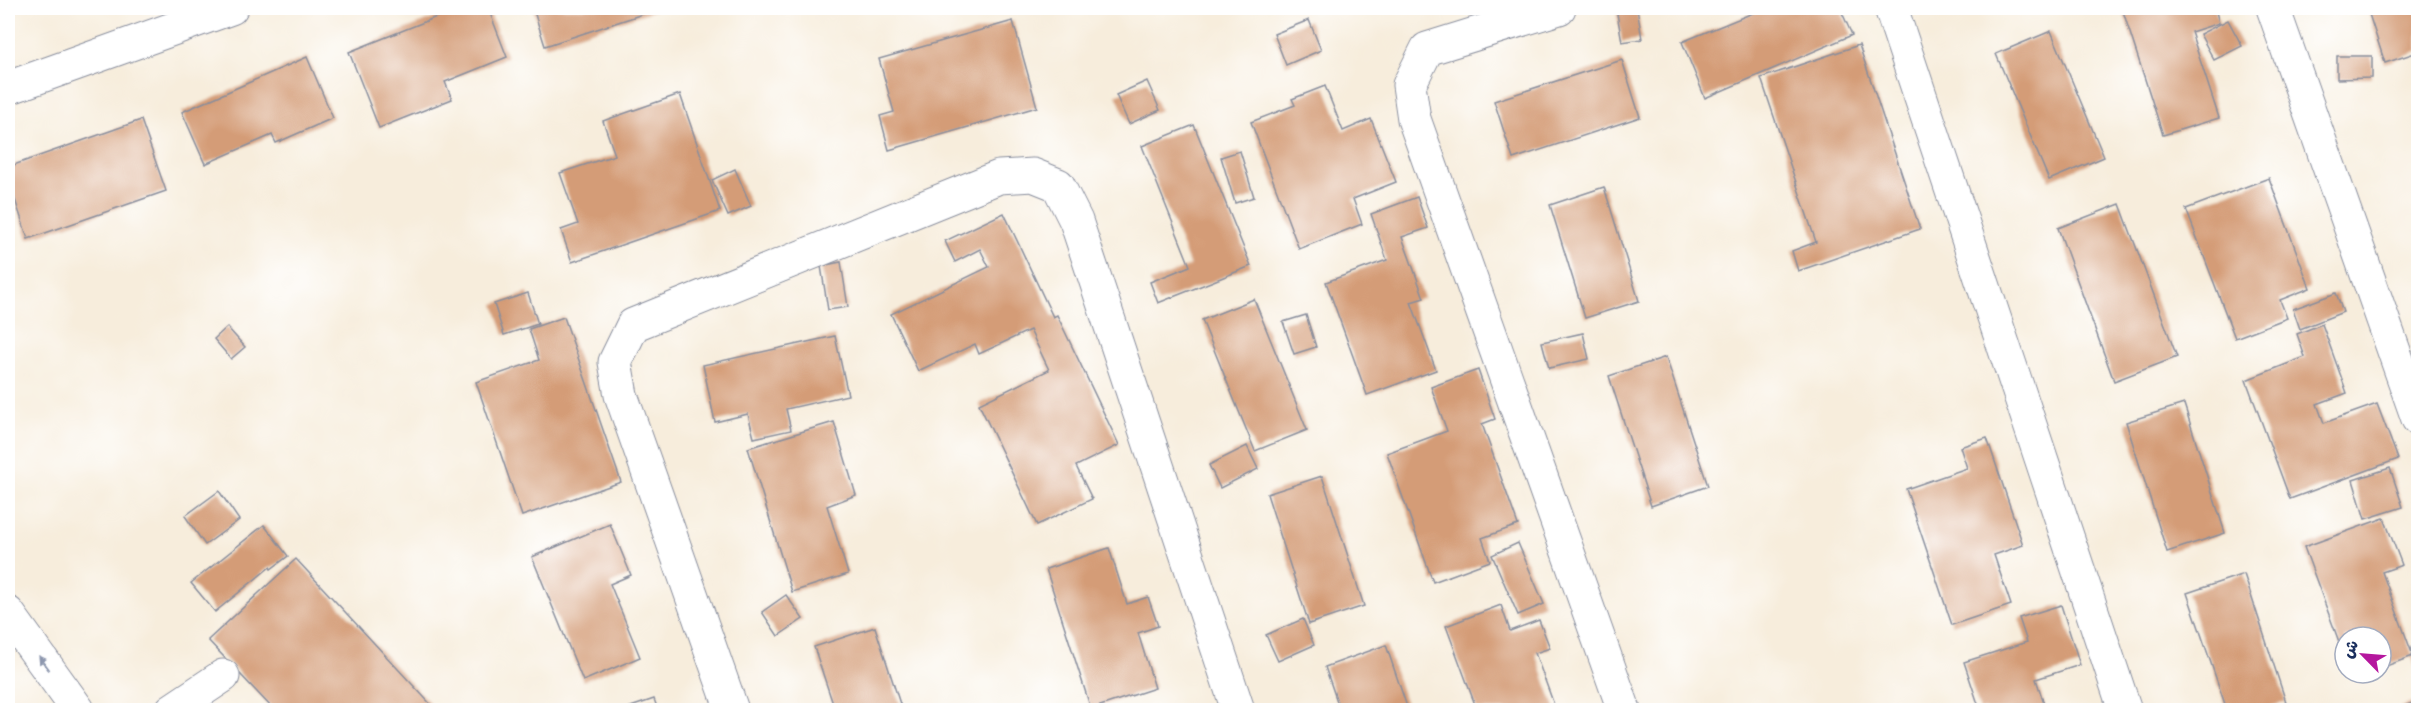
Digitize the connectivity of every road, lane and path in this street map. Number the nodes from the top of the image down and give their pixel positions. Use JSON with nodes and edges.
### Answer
{"nodes":[{"id":1,"x":231,"y":8,"type":"edge"},
{"id":2,"x":1559,"y":8,"type":"edge"},
{"id":3,"x":1891,"y":8,"type":"edge"},
{"id":4,"x":2273,"y":8,"type":"edge"},
{"id":5,"x":8,"y":88,"type":"edge"},
{"id":6,"x":2418,"y":419,"type":"edge"},
{"id":7,"x":8,"y":613,"type":"edge"},
{"id":8,"x":223,"y":676,"type":"dead end"},
{"id":9,"x":78,"y":711,"type":"edge"},
{"id":10,"x":172,"y":711,"type":"edge"},
{"id":11,"x":732,"y":711,"type":"edge"},
{"id":12,"x":1238,"y":711,"type":"edge"},
{"id":13,"x":1624,"y":711,"type":"edge"},
{"id":14,"x":2125,"y":711,"type":"edge"}],
"edges":[{"from":1,"to":5,"type":"street"},
{"from":2,"to":13,"type":"street"},
{"from":3,"to":14,"type":"street"},
{"from":4,"to":6,"type":"street"},
{"from":9,"to":7,"type":"street","one_way":true},
{"from":8,"to":10,"type":"street"},
{"from":11,"to":12,"type":"street"}]}
